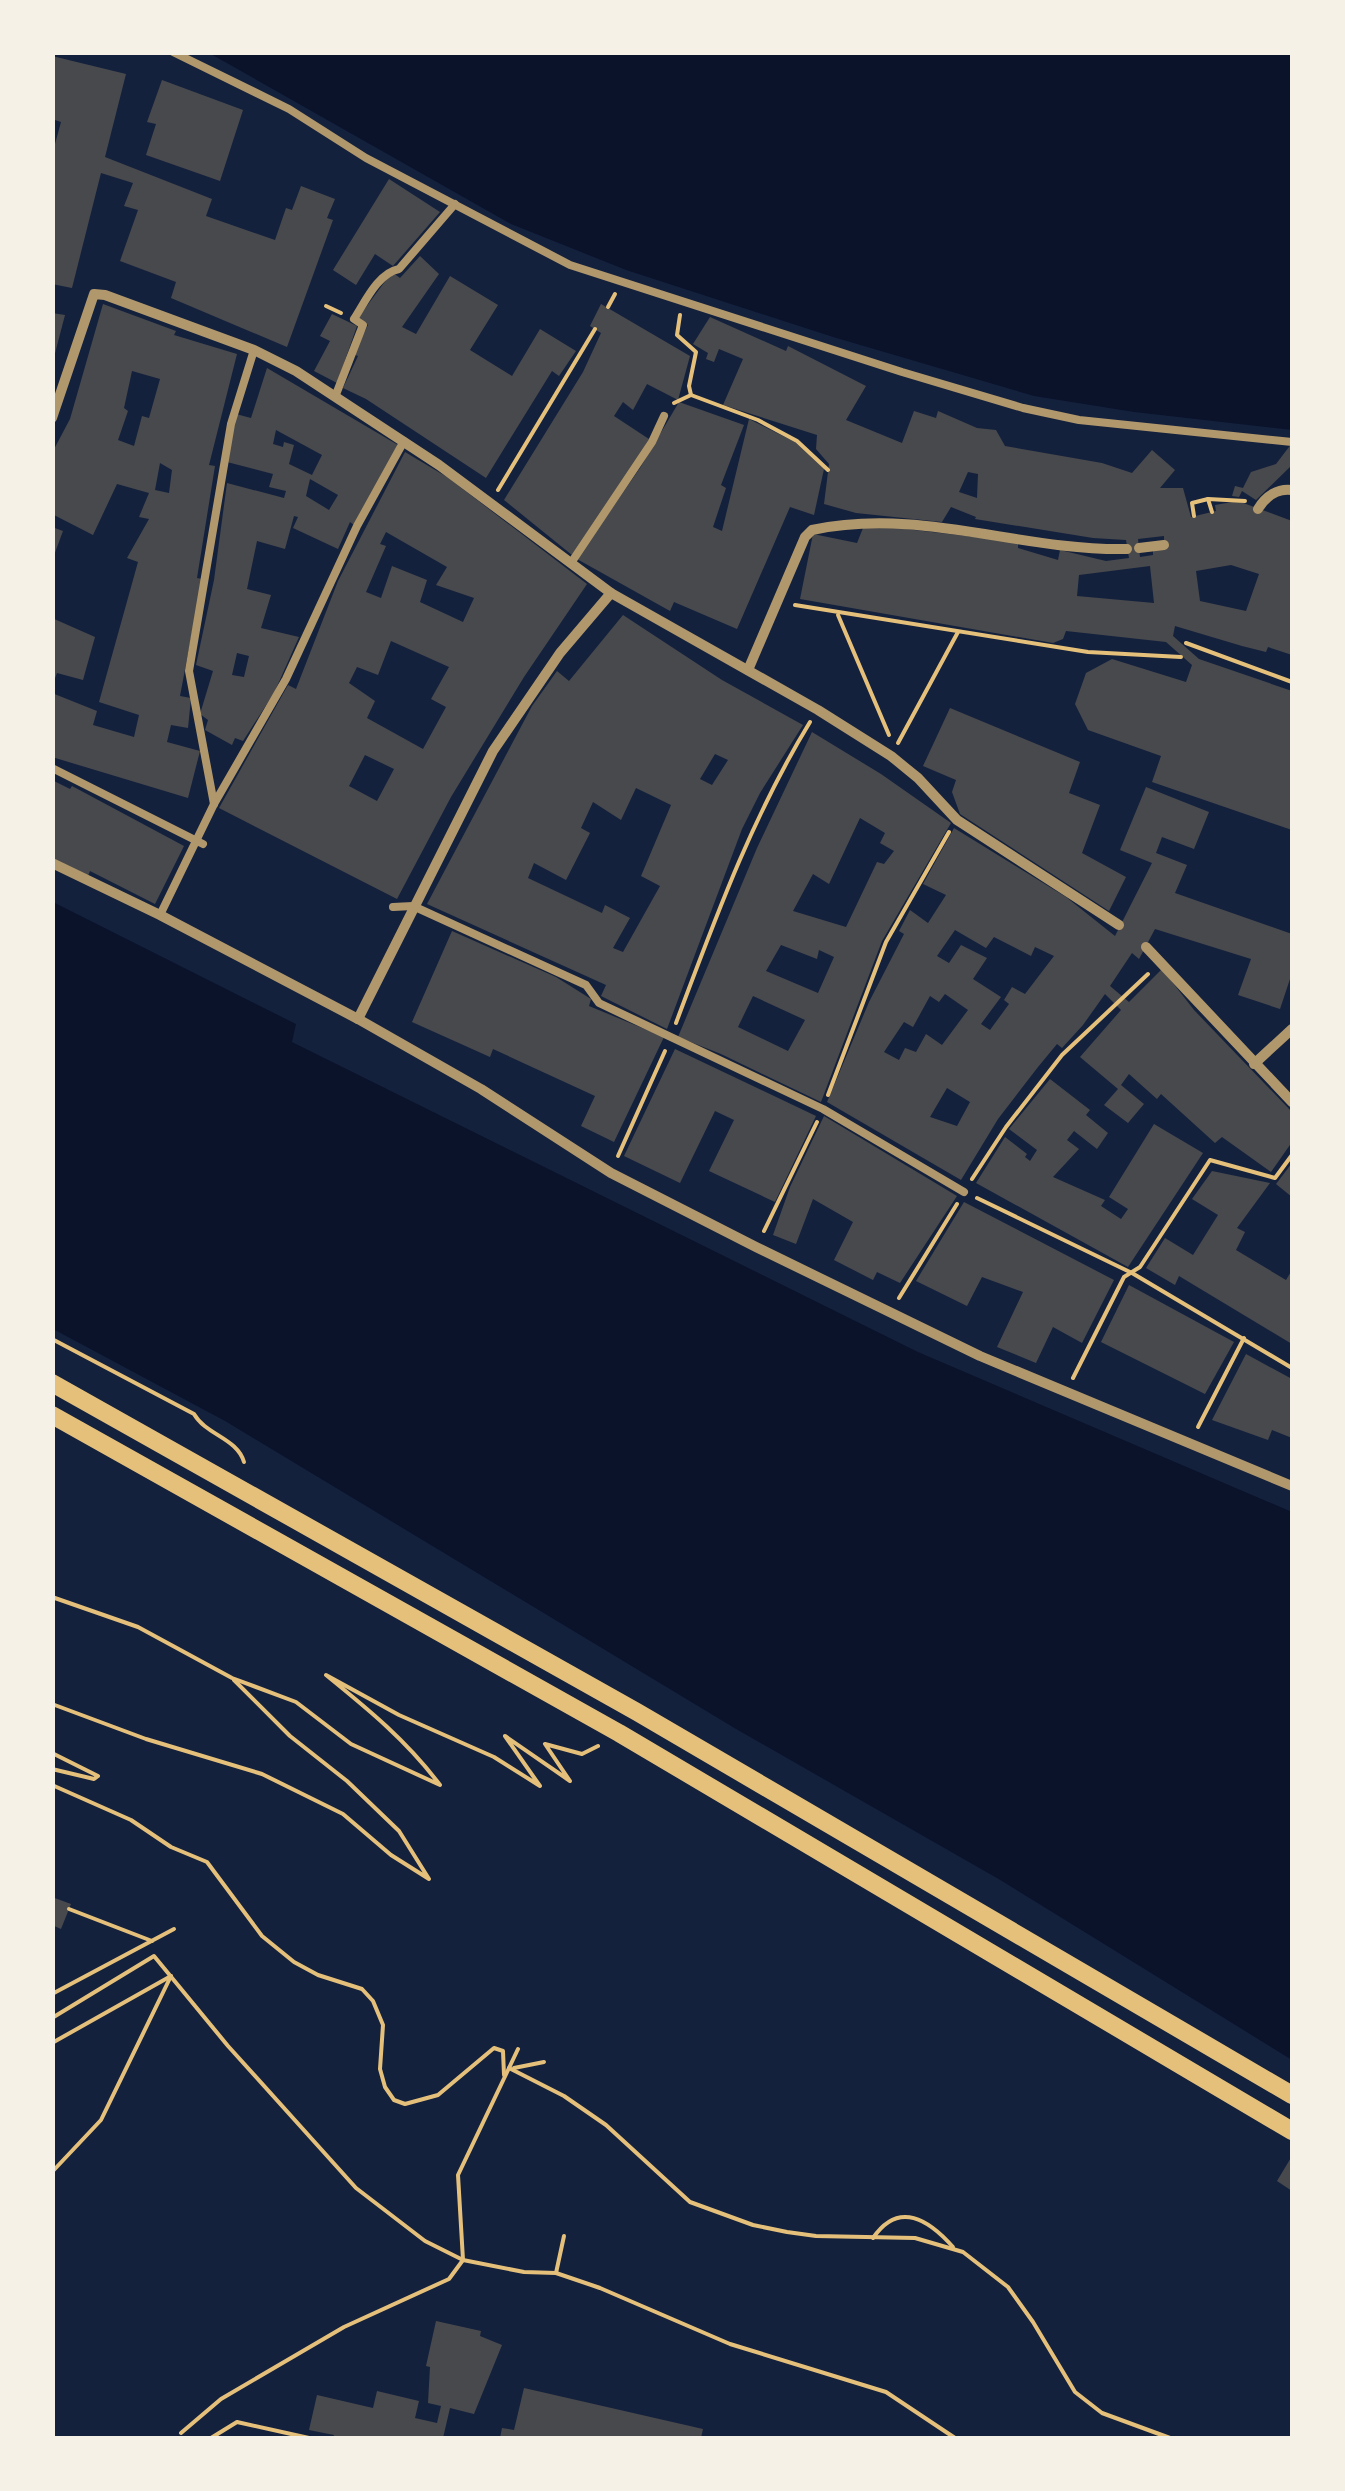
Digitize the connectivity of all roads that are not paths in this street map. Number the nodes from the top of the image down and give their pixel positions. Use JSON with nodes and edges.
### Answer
{"nodes":[{"id":1,"x":173,"y":52,"type":"edge"},
{"id":2,"x":455,"y":204,"type":"junction"},
{"id":3,"x":254,"y":350,"type":"junction"},
{"id":4,"x":336,"y":397,"type":"junction"},
{"id":5,"x":56,"y":400,"type":"edge"},
{"id":6,"x":664,"y":416,"type":"dead end"},
{"id":7,"x":52,"y":418,"type":"edge"},
{"id":8,"x":404,"y":441,"type":"junction"},
{"id":9,"x":1292,"y":442,"type":"edge"},
{"id":10,"x":1292,"y":490,"type":"edge"},
{"id":11,"x":1259,"y":507,"type":"road end"},
{"id":12,"x":1164,"y":545,"type":"dead end"},
{"id":13,"x":571,"y":563,"type":"junction"},
{"id":14,"x":611,"y":593,"type":"junction"},
{"id":15,"x":748,"y":670,"type":"junction"},
{"id":16,"x":52,"y":768,"type":"edge"},
{"id":17,"x":214,"y":804,"type":"junction"},
{"id":18,"x":200,"y":843,"type":"junction"},
{"id":19,"x":52,"y":863,"type":"edge"},
{"id":20,"x":394,"y":906,"type":"dead end"},
{"id":21,"x":413,"y":906,"type":"junction"},
{"id":22,"x":160,"y":915,"type":"junction"},
{"id":23,"x":1119,"y":925,"type":"dead end"},
{"id":24,"x":1146,"y":948,"type":"dead end"},
{"id":25,"x":358,"y":1018,"type":"junction"},
{"id":26,"x":1292,"y":1030,"type":"edge"},
{"id":27,"x":1254,"y":1064,"type":"junction"},
{"id":28,"x":1292,"y":1102,"type":"edge"},
{"id":29,"x":964,"y":1192,"type":"road end"},
{"id":30,"x":52,"y":1383,"type":"edge"},
{"id":31,"x":52,"y":1415,"type":"edge"},
{"id":32,"x":1292,"y":1486,"type":"edge"},
{"id":33,"x":1292,"y":2095,"type":"edge"},
{"id":34,"x":1292,"y":2131,"type":"edge"}],
"edges":[{"from":1,"to":2,"type":"street"},
{"from":2,"to":4,"type":"street"},
{"from":2,"to":9,"type":"street"},
{"from":3,"to":4,"type":"street"},
{"from":3,"to":5,"type":"street"},
{"from":3,"to":17,"type":"street"},
{"from":4,"to":8,"type":"street"},
{"from":5,"to":7,"type":"street"},
{"from":6,"to":13,"type":"street"},
{"from":8,"to":13,"type":"street"},
{"from":8,"to":17,"type":"street"},
{"from":10,"to":11,"type":"street"},
{"from":12,"to":15,"type":"street"},
{"from":13,"to":14,"type":"street"},
{"from":14,"to":15,"type":"street"},
{"from":14,"to":21,"type":"street"},
{"from":15,"to":23,"type":"street"},
{"from":16,"to":18,"type":"street"},
{"from":17,"to":18,"type":"street"},
{"from":18,"to":22,"type":"street"},
{"from":19,"to":22,"type":"street"},
{"from":20,"to":21,"type":"street"},
{"from":21,"to":25,"type":"street"},
{"from":21,"to":29,"type":"street"},
{"from":22,"to":25,"type":"street"},
{"from":24,"to":27,"type":"street"},
{"from":25,"to":32,"type":"street"},
{"from":26,"to":27,"type":"street"},
{"from":27,"to":28,"type":"street"},
{"from":30,"to":33,"type":"main road"},
{"from":31,"to":34,"type":"main road"}]}
